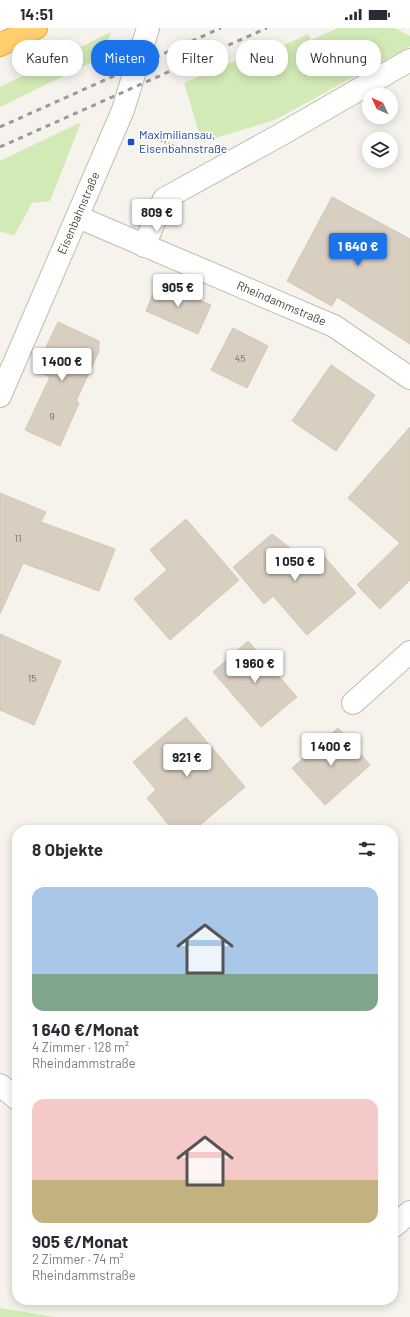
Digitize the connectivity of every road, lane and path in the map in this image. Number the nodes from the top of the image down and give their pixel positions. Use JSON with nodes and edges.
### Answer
{"nodes":[{"id":1,"x":36,"y":28,"type":"edge"},
{"id":2,"x":148,"y":28,"type":"edge"},
{"id":3,"x":0,"y":45,"type":"edge"},
{"id":4,"x":410,"y":60,"type":"edge"},
{"id":5,"x":142,"y":133,"type":"dead end"},
{"id":6,"x":214,"y":172,"type":"junction"},
{"id":7,"x":78,"y":217,"type":"junction"},
{"id":8,"x":144,"y":246,"type":"junction"},
{"id":9,"x":410,"y":378,"type":"edge"},
{"id":10,"x":0,"y":396,"type":"edge"},
{"id":11,"x":410,"y":652,"type":"edge"},
{"id":12,"x":353,"y":703,"type":"dead end"},
{"id":13,"x":0,"y":1085,"type":"edge"},
{"id":14,"x":12,"y":1095,"type":"edge"},
{"id":15,"x":410,"y":1212,"type":"edge"},
{"id":16,"x":398,"y":1223,"type":"edge"}],
"edges":[{"from":1,"to":3,"type":"highway"},
{"from":2,"to":7,"type":"street","name":"Eisenbahnstraße"},
{"from":4,"to":6,"type":"street"},
{"from":5,"to":6,"type":"path"},
{"from":6,"to":8,"type":"street"},
{"from":7,"to":8,"type":"street","name":"Rheindammstraße"},
{"from":7,"to":10,"type":"street","name":"Eisenbahnstraße"},
{"from":8,"to":9,"type":"street","name":"Rheindammstraße"},
{"from":11,"to":12,"type":"street"},
{"from":13,"to":14,"type":"street"},
{"from":15,"to":16,"type":"street"}]}
